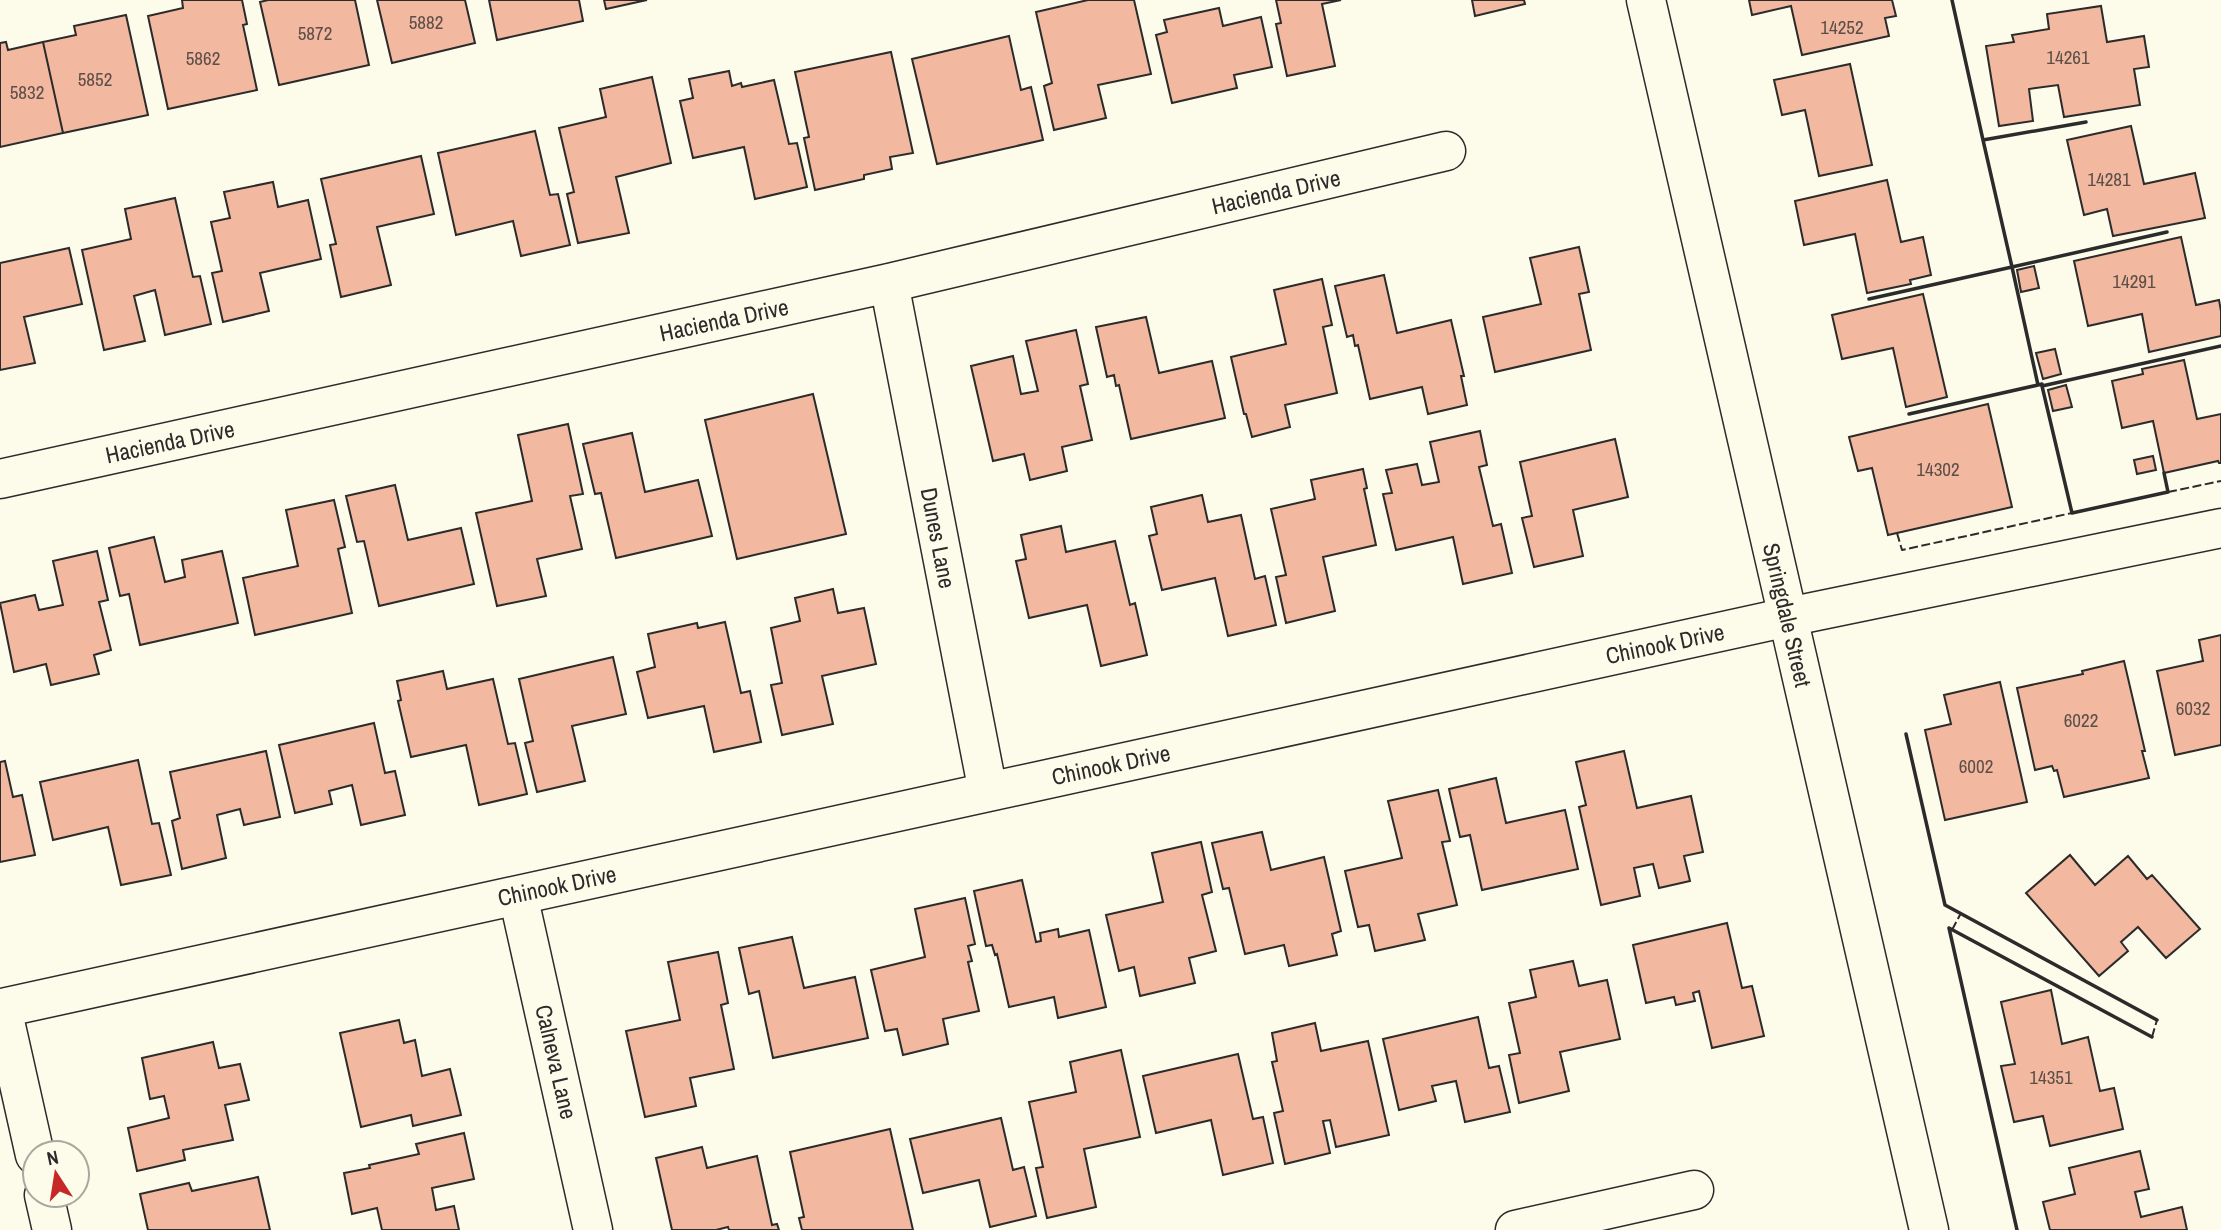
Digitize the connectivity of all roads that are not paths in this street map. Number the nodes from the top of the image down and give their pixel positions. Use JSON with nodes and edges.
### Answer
{"nodes":[{"id":1,"x":1646,"y":0,"type":"edge"},
{"id":2,"x":1446,"y":151,"type":"dead end"},
{"id":3,"x":889,"y":283,"type":"junction"},
{"id":4,"x":0,"y":479,"type":"edge"},
{"id":5,"x":2221,"y":528,"type":"edge"},
{"id":6,"x":1788,"y":617,"type":"junction"},
{"id":7,"x":988,"y":792,"type":"junction"},
{"id":8,"x":518,"y":895,"type":"junction"},
{"id":9,"x":31,"y":1139,"type":"edge"},
{"id":10,"x":1694,"y":1190,"type":"dead end"},
{"id":11,"x":47,"y":1209,"type":"edge"},
{"id":12,"x":52,"y":1230,"type":"edge"},
{"id":13,"x":593,"y":1230,"type":"edge"},
{"id":14,"x":1516,"y":1230,"type":"edge"},
{"id":15,"x":1928,"y":1230,"type":"edge"}],
"edges":[{"from":1,"to":6,"type":"street","name":"Springdale Street"},
{"from":2,"to":3,"type":"street","name":"Hacienda Drive"},
{"from":3,"to":4,"type":"street","name":"Hacienda Drive"},
{"from":3,"to":7,"type":"street","name":"Dunes Lane"},
{"from":5,"to":6,"type":"street","name":"Chinook Drive"},
{"from":6,"to":7,"type":"street","name":"Chinook Drive"},
{"from":6,"to":15,"type":"street","name":"Springdale Street"},
{"from":7,"to":8,"type":"street","name":"Chinook Drive"},
{"from":8,"to":9,"type":"street","name":"Chinook Drive"},
{"from":8,"to":13,"type":"street","name":"Calneva Lane"},
{"from":10,"to":14,"type":"street"},
{"from":11,"to":12,"type":"street"}]}
